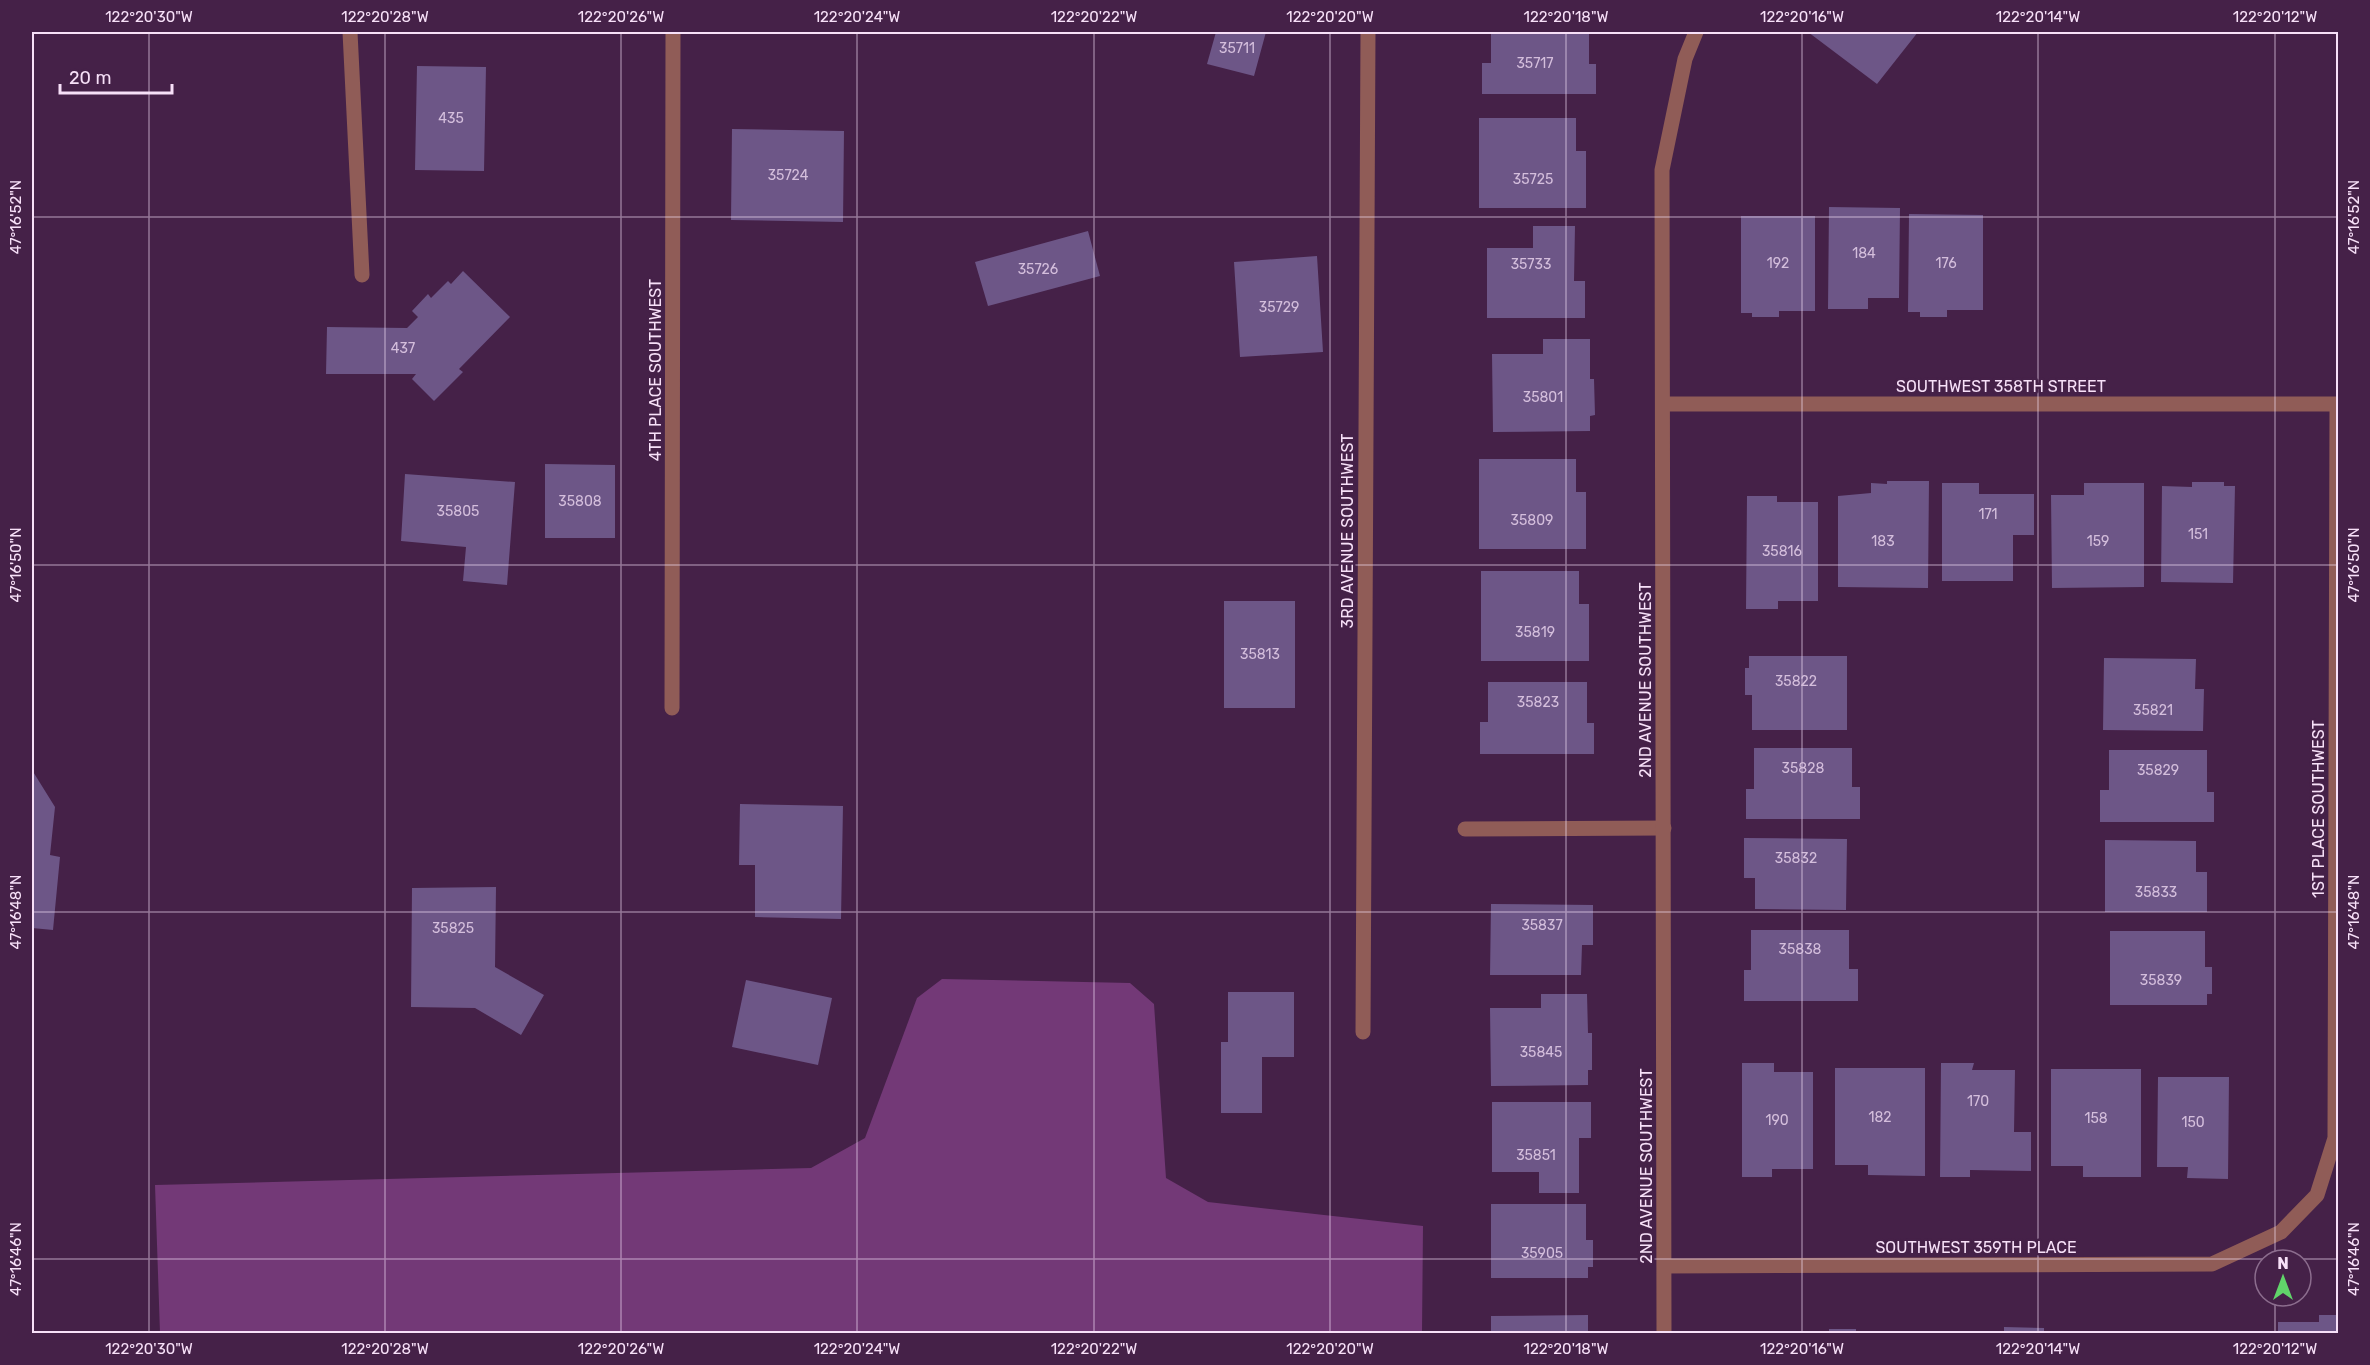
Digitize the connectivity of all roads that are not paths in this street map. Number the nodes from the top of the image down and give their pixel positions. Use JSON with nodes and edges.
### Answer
{"nodes":[{"id":1,"x":350,"y":32,"type":"edge"},
{"id":2,"x":674,"y":32,"type":"edge"},
{"id":3,"x":1368,"y":32,"type":"edge"},
{"id":4,"x":1696,"y":32,"type":"edge"},
{"id":5,"x":362,"y":275,"type":"dead end"},
{"id":6,"x":1663,"y":404,"type":"junction"},
{"id":7,"x":2338,"y":404,"type":"edge"},
{"id":8,"x":672,"y":708,"type":"dead end"},
{"id":9,"x":1664,"y":828,"type":"junction"},
{"id":10,"x":1466,"y":829,"type":"dead end"},
{"id":11,"x":1363,"y":1032,"type":"dead end"},
{"id":12,"x":2280,"y":1232,"type":"joint"},
{"id":13,"x":1664,"y":1266,"type":"junction"},
{"id":14,"x":1664,"y":1334,"type":"edge"}],
"edges":[{"from":1,"to":5,"type":"street"},
{"from":2,"to":8,"type":"street","name":"4TH PLACE SOUTHWEST"},
{"from":3,"to":11,"type":"street","name":"3RD AVENUE SOUTHWEST"},
{"from":4,"to":6,"type":"street","name":"2ND AVENUE SOUTHWEST"},
{"from":6,"to":7,"type":"street","name":"SOUTHWEST 358TH STREET"},
{"from":6,"to":9,"type":"street","name":"2ND AVENUE SOUTHWEST"},
{"from":7,"to":12,"type":"street","name":"1ST PLACE SOUTHWEST"},
{"from":9,"to":10,"type":"street"},
{"from":9,"to":13,"type":"street","name":"2ND AVENUE SOUTHWEST"},
{"from":12,"to":13,"type":"street","name":"SOUTHWEST 359TH PLACE"},
{"from":13,"to":14,"type":"street","name":"2ND AVENUE SOUTHWEST"}]}
